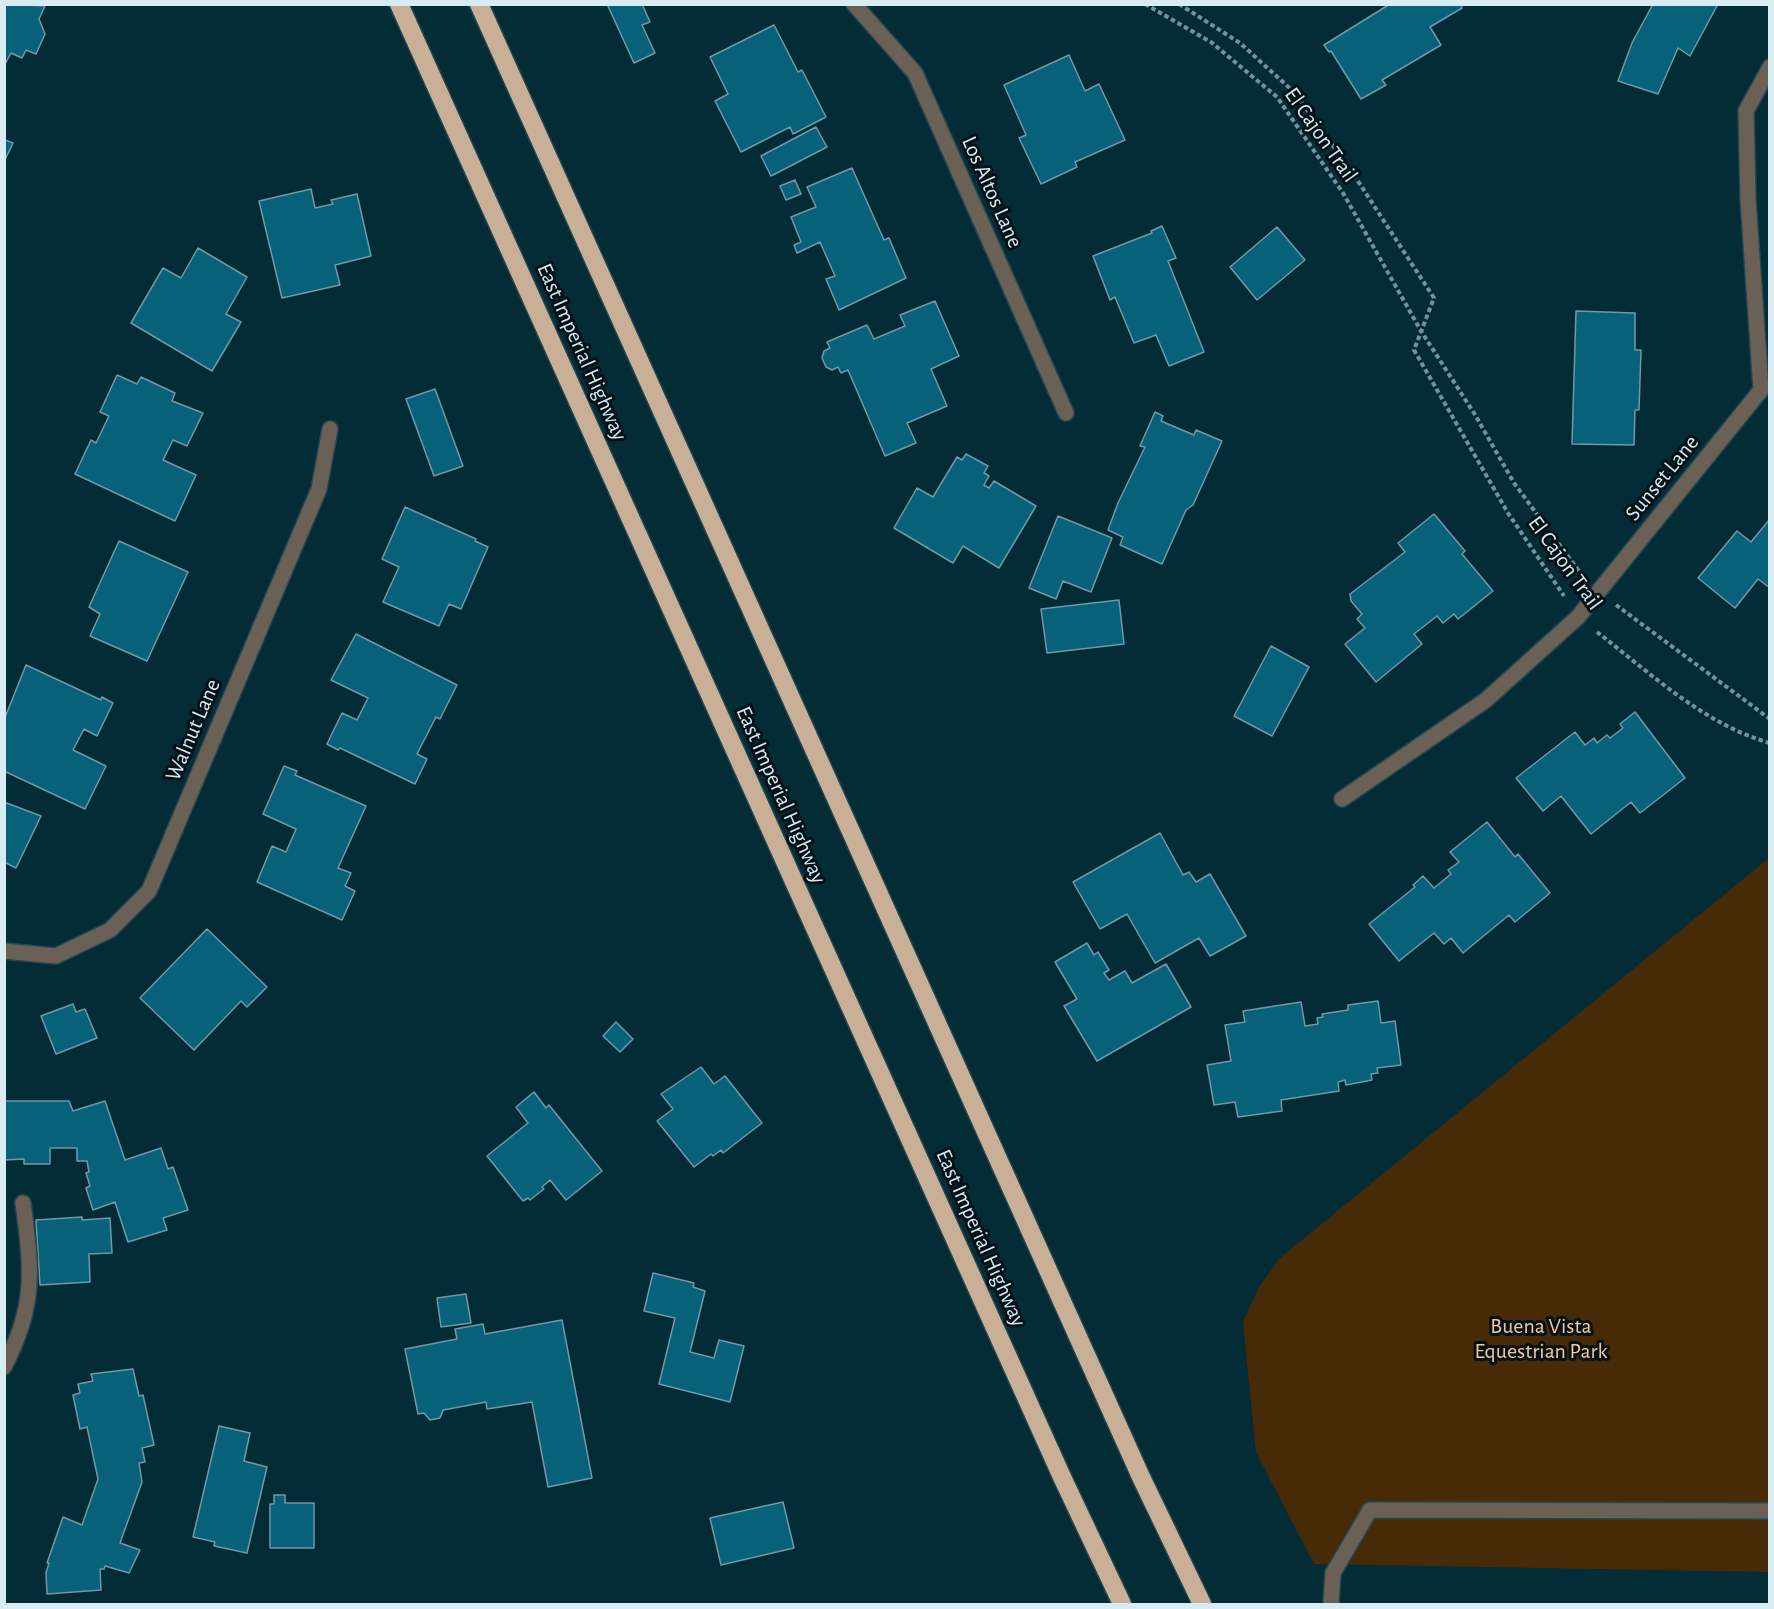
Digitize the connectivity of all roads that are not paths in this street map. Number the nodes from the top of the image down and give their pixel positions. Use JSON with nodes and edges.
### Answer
{"nodes":[{"id":1,"x":399,"y":4,"type":"edge"},
{"id":2,"x":479,"y":4,"type":"edge"},
{"id":3,"x":854,"y":4,"type":"edge"},
{"id":4,"x":1770,"y":67,"type":"edge"},
{"id":5,"x":1066,"y":413,"type":"dead end"},
{"id":6,"x":330,"y":429,"type":"dead end"},
{"id":7,"x":1342,"y":799,"type":"dead end"},
{"id":8,"x":4,"y":951,"type":"edge"},
{"id":9,"x":23,"y":1203,"type":"dead end"},
{"id":10,"x":4,"y":1367,"type":"edge"},
{"id":11,"x":1770,"y":1512,"type":"edge"},
{"id":12,"x":1122,"y":1605,"type":"edge"},
{"id":13,"x":1202,"y":1605,"type":"edge"},
{"id":14,"x":1331,"y":1605,"type":"edge"}],
"edges":[{"from":1,"to":12,"type":"highway","name":"East Imperial Highway"},
{"from":2,"to":13,"type":"highway"},
{"from":3,"to":5,"type":"street","name":"Los Altos Lane"},
{"from":4,"to":7,"type":"street","name":"Sunset Lane"},
{"from":6,"to":8,"type":"street","name":"Walnut Lane"},
{"from":9,"to":10,"type":"street"},
{"from":11,"to":14,"type":"street"}]}
